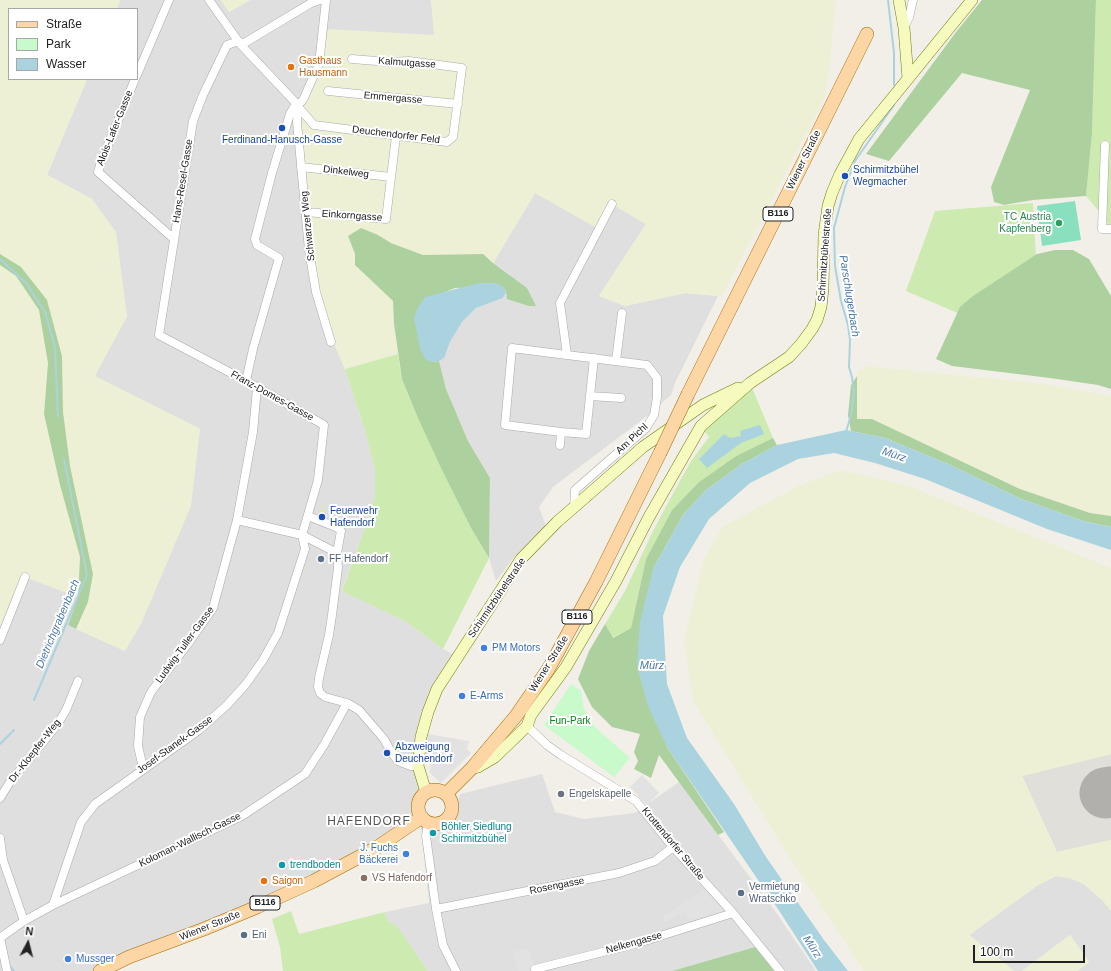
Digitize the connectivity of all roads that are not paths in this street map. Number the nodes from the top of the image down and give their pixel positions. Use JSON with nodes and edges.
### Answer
{"nodes":[{"id":1,"x":169,"y":0,"type":"edge"},
{"id":2,"x":209,"y":0,"type":"edge"},
{"id":3,"x":320,"y":0,"type":"edge"},
{"id":4,"x":326,"y":0,"type":"edge"},
{"id":5,"x":899,"y":0,"type":"edge"},
{"id":6,"x":913,"y":0,"type":"edge"},
{"id":7,"x":972,"y":0,"type":"edge"},
{"id":8,"x":904,"y":28,"type":"junction"},
{"id":9,"x":867,"y":34,"type":"dead end"},
{"id":10,"x":240,"y":43,"type":"junction"},
{"id":11,"x":352,"y":59,"type":"dead end"},
{"id":12,"x":462,"y":68,"type":"joint"},
{"id":13,"x":138,"y":73,"type":"edge"},
{"id":14,"x":908,"y":78,"type":"junction"},
{"id":15,"x":135,"y":80,"type":"edge"},
{"id":16,"x":328,"y":92,"type":"dead end"},
{"id":17,"x":458,"y":104,"type":"junction"},
{"id":18,"x":297,"y":106,"type":"junction"},
{"id":19,"x":396,"y":136,"type":"junction"},
{"id":20,"x":1105,"y":145,"type":"dead end"},
{"id":21,"x":301,"y":167,"type":"junction"},
{"id":22,"x":391,"y":177,"type":"junction"},
{"id":23,"x":612,"y":204,"type":"dead end"},
{"id":24,"x":306,"y":212,"type":"junction"},
{"id":25,"x":1111,"y":229,"type":"edge"},
{"id":26,"x":174,"y":240,"type":"junction"},
{"id":27,"x":622,"y":313,"type":"dead end"},
{"id":28,"x":159,"y":336,"type":"joint"},
{"id":29,"x":331,"y":342,"type":"dead end"},
{"id":30,"x":567,"y":355,"type":"junction"},
{"id":31,"x":594,"y":358,"type":"junction"},
{"id":32,"x":616,"y":361,"type":"junction"},
{"id":33,"x":246,"y":381,"type":"junction"},
{"id":34,"x":750,"y":382,"type":"junction"},
{"id":35,"x":257,"y":388,"type":"junction"},
{"id":36,"x":590,"y":396,"type":"junction"},
{"id":37,"x":621,"y":398,"type":"dead end"},
{"id":38,"x":686,"y":417,"type":"junction"},
{"id":39,"x":701,"y":426,"type":"junction"},
{"id":40,"x":561,"y":432,"type":"junction"},
{"id":41,"x":560,"y":445,"type":"dead end"},
{"id":42,"x":574,"y":508,"type":"junction"},
{"id":43,"x":308,"y":516,"type":"junction"},
{"id":44,"x":238,"y":520,"type":"junction"},
{"id":45,"x":302,"y":535,"type":"junction"},
{"id":46,"x":337,"y":553,"type":"junction"},
{"id":47,"x":25,"y":577,"type":"dead end"},
{"id":48,"x":0,"y":640,"type":"edge"},
{"id":49,"x":78,"y":681,"type":"dead end"},
{"id":50,"x":347,"y":703,"type":"junction"},
{"id":51,"x":527,"y":726,"type":"junction"},
{"id":52,"x":418,"y":765,"type":"junction"},
{"id":53,"x":143,"y":768,"type":"junction"},
{"id":54,"x":472,"y":768,"type":"junction"},
{"id":55,"x":426,"y":792,"type":"junction"},
{"id":56,"x":446,"y":794,"type":"junction"},
{"id":57,"x":0,"y":798,"type":"edge"},
{"id":58,"x":425,"y":819,"type":"junction"},
{"id":59,"x":0,"y":838,"type":"edge"},
{"id":60,"x":673,"y":847,"type":"junction"},
{"id":61,"x":53,"y":905,"type":"junction"},
{"id":62,"x":436,"y":909,"type":"junction"},
{"id":63,"x":733,"y":913,"type":"junction"},
{"id":64,"x":24,"y":921,"type":"junction"},
{"id":65,"x":0,"y":938,"type":"edge"},
{"id":66,"x":535,"y":969,"type":"dead end"},
{"id":67,"x":7,"y":971,"type":"edge"},
{"id":68,"x":100,"y":971,"type":"edge"},
{"id":69,"x":456,"y":971,"type":"edge"},
{"id":70,"x":780,"y":971,"type":"edge"}],
"edges":[{"from":1,"to":13,"type":"street"},
{"from":2,"to":10,"type":"street"},
{"from":3,"to":10,"type":"street","name":"Hans-Resel-Gasse"},
{"from":4,"to":18,"type":"street"},
{"from":5,"to":8,"type":"main road"},
{"from":6,"to":8,"type":"street"},
{"from":7,"to":14,"type":"main road","name":"Schirmitzbühelstraße"},
{"from":8,"to":14,"type":"main road"},
{"from":9,"to":54,"type":"main road","name":"Wiener Straße","number":"B116","bridge":true},
{"from":10,"to":18,"type":"street"},
{"from":10,"to":26,"type":"street","name":"Hans-Resel-Gasse"},
{"from":11,"to":12,"type":"street","name":"Kalmutgasse"},
{"from":12,"to":17,"type":"street","name":"Deuchendorfer Feld"},
{"from":14,"to":34,"type":"main road","name":"Schirmitzbühelstraße"},
{"from":15,"to":26,"type":"street","name":"Alois-Lafer-Gasse"},
{"from":16,"to":17,"type":"street","name":"Emmergasse"},
{"from":17,"to":19,"type":"street","name":"Deuchendorfer Feld"},
{"from":18,"to":19,"type":"street","name":"Deuchendorfer Feld"},
{"from":18,"to":21,"type":"street","name":"Schwarzer Weg"},
{"from":18,"to":33,"type":"street"},
{"from":19,"to":22,"type":"street","name":"Einkorngasse"},
{"from":20,"to":25,"type":"street"},
{"from":21,"to":22,"type":"street","name":"Dinkelweg"},
{"from":21,"to":24,"type":"street","name":"Schwarzer Weg"},
{"from":22,"to":24,"type":"street","name":"Einkorngasse"},
{"from":23,"to":30,"type":"street"},
{"from":24,"to":29,"type":"street","name":"Schwarzer Weg"},
{"from":26,"to":28,"type":"street","name":"Hans-Resel-Gasse"},
{"from":27,"to":32,"type":"street"},
{"from":28,"to":33,"type":"street","name":"Franz-Domes-Gasse"},
{"from":30,"to":31,"type":"street","name":"Am Pichl"},
{"from":30,"to":40,"type":"street","name":"Am Pichl"},
{"from":31,"to":32,"type":"street","name":"Am Pichl"},
{"from":31,"to":36,"type":"street","name":"Am Pichl"},
{"from":32,"to":42,"type":"street","name":"Am Pichl"},
{"from":33,"to":35,"type":"street","name":"Franz-Domes-Gasse"},
{"from":34,"to":38,"type":"main road","name":"Schirmitzbühelstraße"},
{"from":34,"to":39,"type":"main road"},
{"from":35,"to":43,"type":"street","name":"Franz-Domes-Gasse"},
{"from":35,"to":44,"type":"street","name":"Ludwig-Tuller-Gasse"},
{"from":36,"to":37,"type":"street"},
{"from":36,"to":40,"type":"street","name":"Am Pichl"},
{"from":38,"to":39,"type":"main road"},
{"from":38,"to":42,"type":"main road","name":"Schirmitzbühelstraße"},
{"from":39,"to":51,"type":"main road"},
{"from":40,"to":41,"type":"street"},
{"from":42,"to":52,"type":"main road","name":"Schirmitzbühelstraße"},
{"from":43,"to":45,"type":"street","name":"Franz-Domes-Gasse"},
{"from":43,"to":46,"type":"street"},
{"from":44,"to":45,"type":"street"},
{"from":44,"to":53,"type":"street","name":"Ludwig-Tuller-Gasse"},
{"from":45,"to":46,"type":"street"},
{"from":45,"to":53,"type":"street","name":"Josef-Stanek-Gasse"},
{"from":46,"to":50,"type":"street"},
{"from":47,"to":48,"type":"street"},
{"from":49,"to":57,"type":"street","name":"Dr.-Kloepfer-Weg"},
{"from":50,"to":52,"type":"street"},
{"from":50,"to":61,"type":"street","name":"Koloman-Wallisch-Gasse"},
{"from":51,"to":54,"type":"main road"},
{"from":51,"to":60,"type":"street","name":"Krottendorfer Straße"},
{"from":52,"to":55,"type":"main road"},
{"from":53,"to":61,"type":"street","name":"Josef-Stanek-Gasse"},
{"from":54,"to":56,"type":"main road","name":"Wiener Straße","number":"B116"},
{"from":55,"to":56,"type":"main road"},
{"from":55,"to":58,"type":"main road"},
{"from":56,"to":58,"type":"main road","number":"B116"},
{"from":58,"to":62,"type":"street"},
{"from":58,"to":68,"type":"main road","name":"Wiener Straße","number":"B116"},
{"from":59,"to":64,"type":"street"},
{"from":60,"to":62,"type":"street","name":"Rosengasse"},
{"from":60,"to":63,"type":"street","name":"Krottendorfer Straße"},
{"from":61,"to":64,"type":"street","name":"Koloman-Wallisch-Gasse"},
{"from":62,"to":69,"type":"street"},
{"from":63,"to":66,"type":"street","name":"Nelkengasse"},
{"from":63,"to":70,"type":"street","name":"Krottendorfer Straße"},
{"from":64,"to":65,"type":"street","name":"Koloman-Wallisch-Gasse"},
{"from":65,"to":67,"type":"street"}]}
